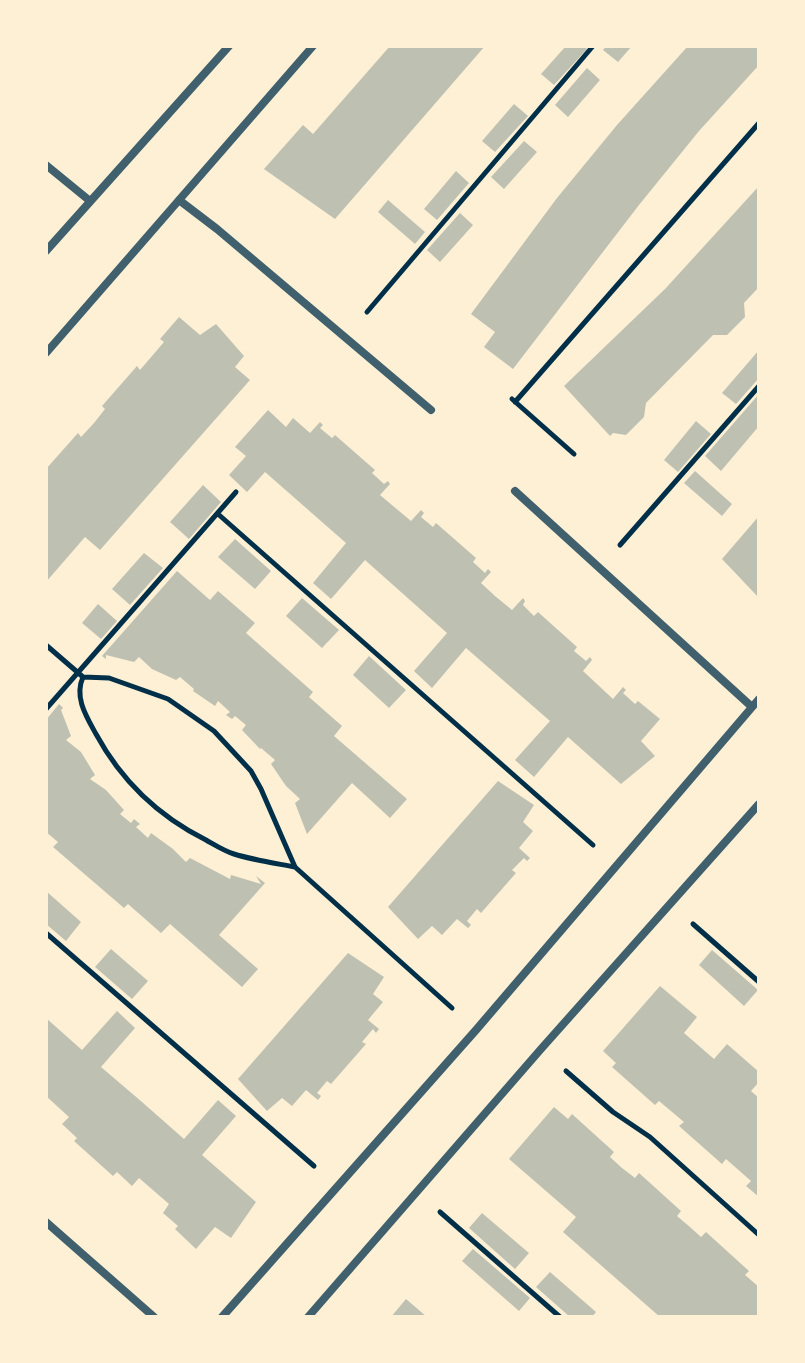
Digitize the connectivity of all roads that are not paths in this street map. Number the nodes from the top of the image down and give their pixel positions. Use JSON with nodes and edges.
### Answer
{"nodes":[{"id":1,"x":229,"y":46,"type":"edge"},
{"id":2,"x":313,"y":46,"type":"edge"},
{"id":3,"x":46,"y":165,"type":"edge"},
{"id":4,"x":179,"y":200,"type":"junction"},
{"id":5,"x":90,"y":201,"type":"junction"},
{"id":6,"x":46,"y":251,"type":"edge"},
{"id":7,"x":46,"y":353,"type":"edge"},
{"id":8,"x":431,"y":410,"type":"dead end"},
{"id":9,"x":515,"y":491,"type":"dead end"},
{"id":10,"x":759,"y":699,"type":"edge"},
{"id":11,"x":752,"y":707,"type":"junction"},
{"id":12,"x":759,"y":804,"type":"edge"},
{"id":13,"x":46,"y":1222,"type":"edge"},
{"id":14,"x":154,"y":1317,"type":"edge"},
{"id":15,"x":222,"y":1317,"type":"edge"},
{"id":16,"x":308,"y":1317,"type":"edge"}],
"edges":[{"from":1,"to":5,"type":"street"},
{"from":2,"to":4,"type":"street"},
{"from":3,"to":5,"type":"street"},
{"from":4,"to":7,"type":"street"},
{"from":4,"to":8,"type":"street"},
{"from":5,"to":6,"type":"street"},
{"from":9,"to":11,"type":"street"},
{"from":10,"to":11,"type":"street"},
{"from":11,"to":15,"type":"street"},
{"from":12,"to":16,"type":"street"},
{"from":13,"to":14,"type":"street"}]}
